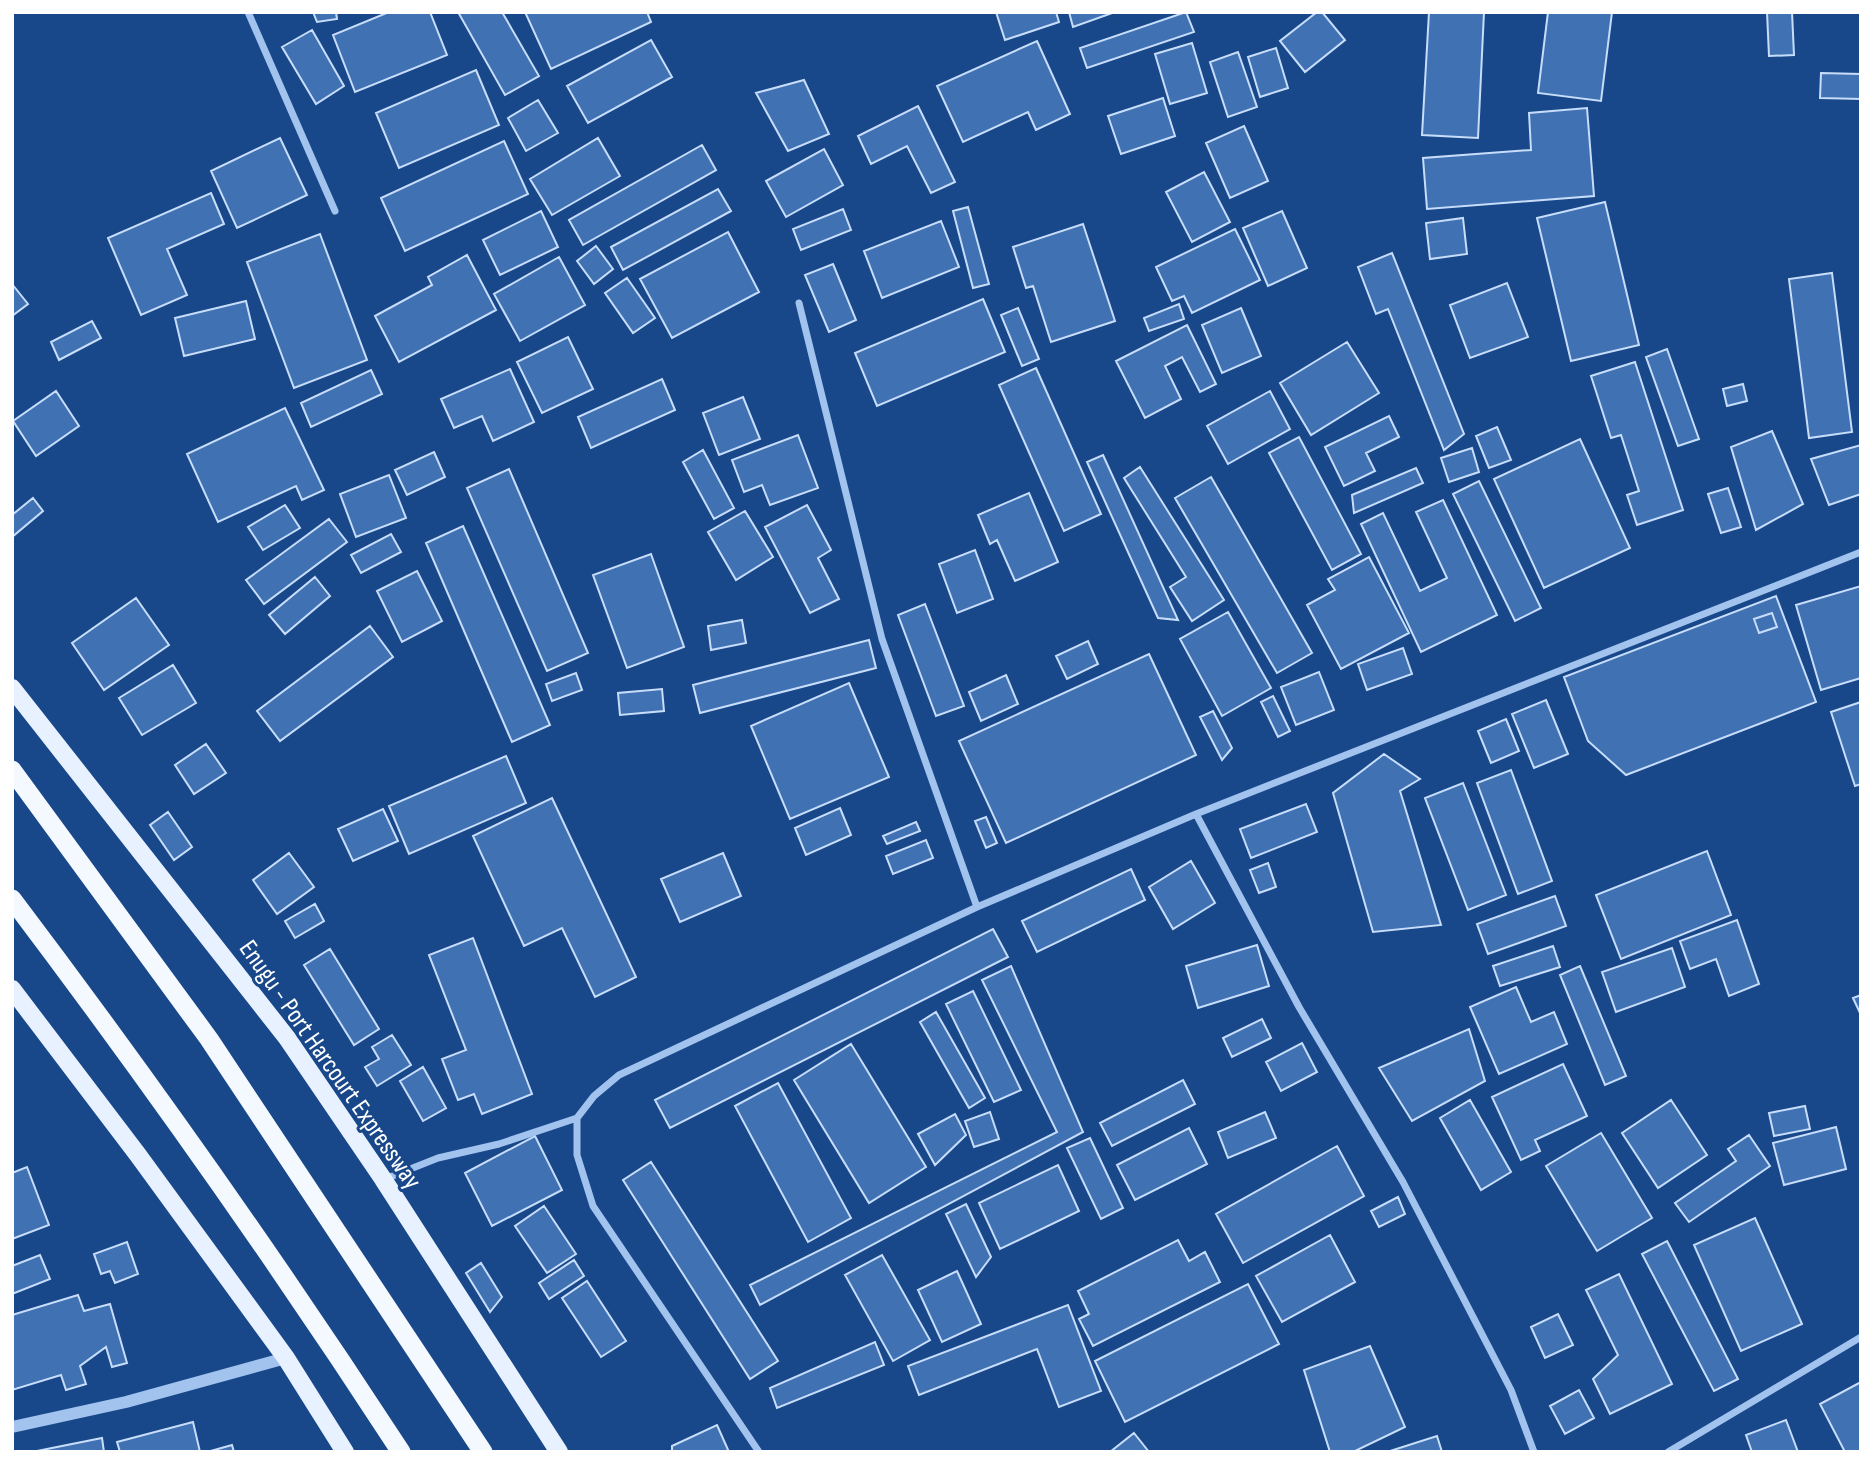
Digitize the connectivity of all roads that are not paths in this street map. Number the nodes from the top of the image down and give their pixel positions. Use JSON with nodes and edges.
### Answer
{"nodes":[{"id":1,"x":248,"y":12,"type":"edge"},
{"id":2,"x":335,"y":211,"type":"dead end"},
{"id":3,"x":799,"y":303,"type":"dead end"},
{"id":4,"x":1861,"y":552,"type":"edge"},
{"id":5,"x":12,"y":688,"type":"edge"},
{"id":6,"x":12,"y":770,"type":"edge"},
{"id":7,"x":1195,"y":814,"type":"junction"},
{"id":8,"x":12,"y":899,"type":"edge"},
{"id":9,"x":977,"y":906,"type":"junction"},
{"id":10,"x":12,"y":989,"type":"edge"},
{"id":11,"x":578,"y":1118,"type":"junction"},
{"id":12,"x":383,"y":1179,"type":"junction"},
{"id":13,"x":1861,"y":1337,"type":"edge"},
{"id":14,"x":286,"y":1358,"type":"junction"},
{"id":15,"x":12,"y":1427,"type":"edge"},
{"id":16,"x":345,"y":1452,"type":"edge"},
{"id":17,"x":401,"y":1452,"type":"edge"},
{"id":18,"x":483,"y":1452,"type":"edge"},
{"id":19,"x":559,"y":1452,"type":"edge"},
{"id":20,"x":759,"y":1452,"type":"edge"},
{"id":21,"x":1534,"y":1452,"type":"edge"},
{"id":22,"x":1668,"y":1452,"type":"edge"}],
"edges":[{"from":1,"to":2,"type":"street"},
{"from":3,"to":9,"type":"street"},
{"from":4,"to":7,"type":"street"},
{"from":5,"to":12,"type":"main road","name":"Enugu - Port Harcourt Expressway"},
{"from":6,"to":18,"type":"highway"},
{"from":7,"to":9,"type":"street"},
{"from":7,"to":21,"type":"street"},
{"from":8,"to":17,"type":"highway"},
{"from":9,"to":11,"type":"street"},
{"from":10,"to":14,"type":"main road"},
{"from":11,"to":12,"type":"street"},
{"from":11,"to":20,"type":"street"},
{"from":12,"to":19,"type":"main road","name":"Enugu - Port Harcourt Expressway"},
{"from":13,"to":22,"type":"street"},
{"from":14,"to":15,"type":"street"},
{"from":14,"to":16,"type":"main road"}]}
